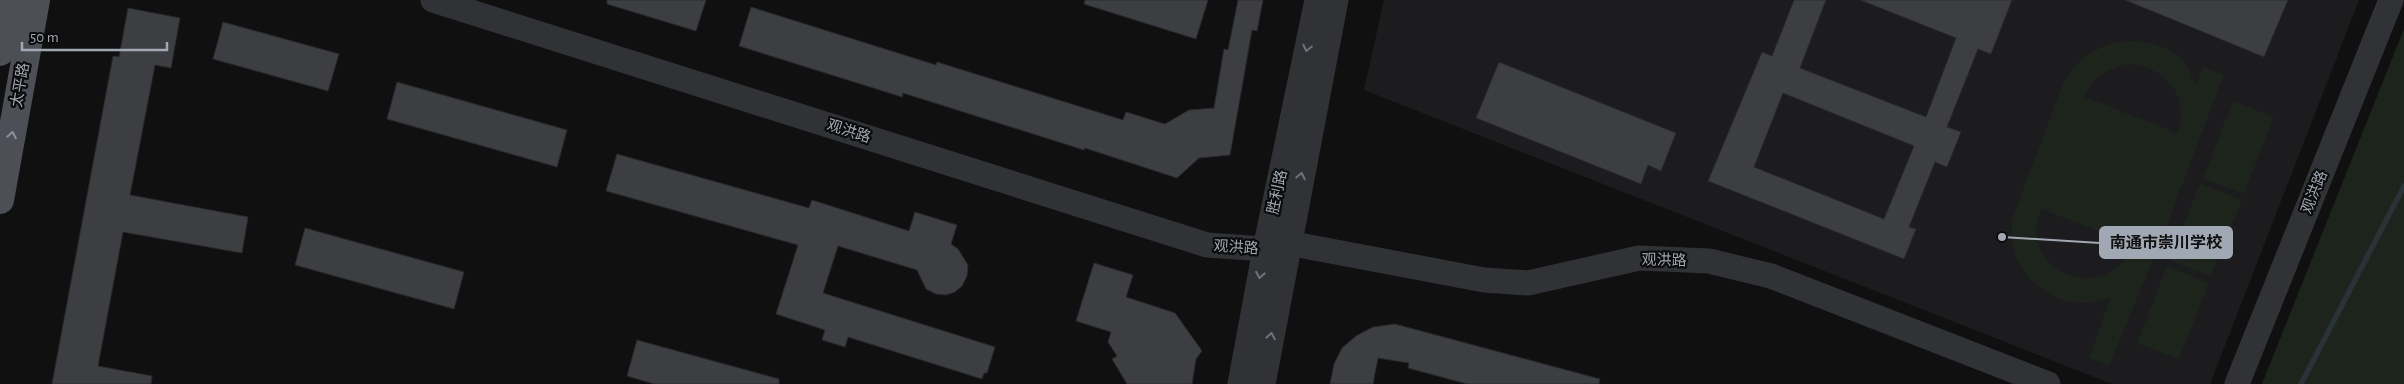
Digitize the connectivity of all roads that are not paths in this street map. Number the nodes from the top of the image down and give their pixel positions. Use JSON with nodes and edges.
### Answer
{"nodes":[{"id":1,"x":10,"y":0,"type":"edge"},
{"id":2,"x":36,"y":0,"type":"edge"},
{"id":3,"x":433,"y":0,"type":"edge"},
{"id":4,"x":1317,"y":0,"type":"edge"},
{"id":5,"x":1336,"y":0,"type":"edge"},
{"id":6,"x":2391,"y":0,"type":"edge"},
{"id":7,"x":0,"y":52,"type":"edge"},
{"id":8,"x":0,"y":200,"type":"edge"},
{"id":9,"x":1277,"y":246,"type":"junction"},
{"id":10,"x":1240,"y":384,"type":"edge"},
{"id":11,"x":1262,"y":384,"type":"edge"},
{"id":12,"x":2048,"y":384,"type":"edge"},
{"id":13,"x":2237,"y":384,"type":"edge"}],
"edges":[{"from":1,"to":7,"type":"main road","name":"太平路"},
{"from":8,"to":2,"type":"main road","name":"太平路","one_way":true},
{"from":3,"to":9,"type":"street","name":"观洪路"},
{"from":4,"to":9,"type":"street","name":"胜利路","one_way":true},
{"from":9,"to":5,"type":"street","name":"胜利路","one_way":true},
{"from":6,"to":13,"type":"street","name":"观洪路"},
{"from":9,"to":10,"type":"street","name":"胜利路","one_way":true},
{"from":11,"to":9,"type":"street","name":"胜利路","one_way":true},
{"from":9,"to":12,"type":"street","name":"观洪路"}]}
